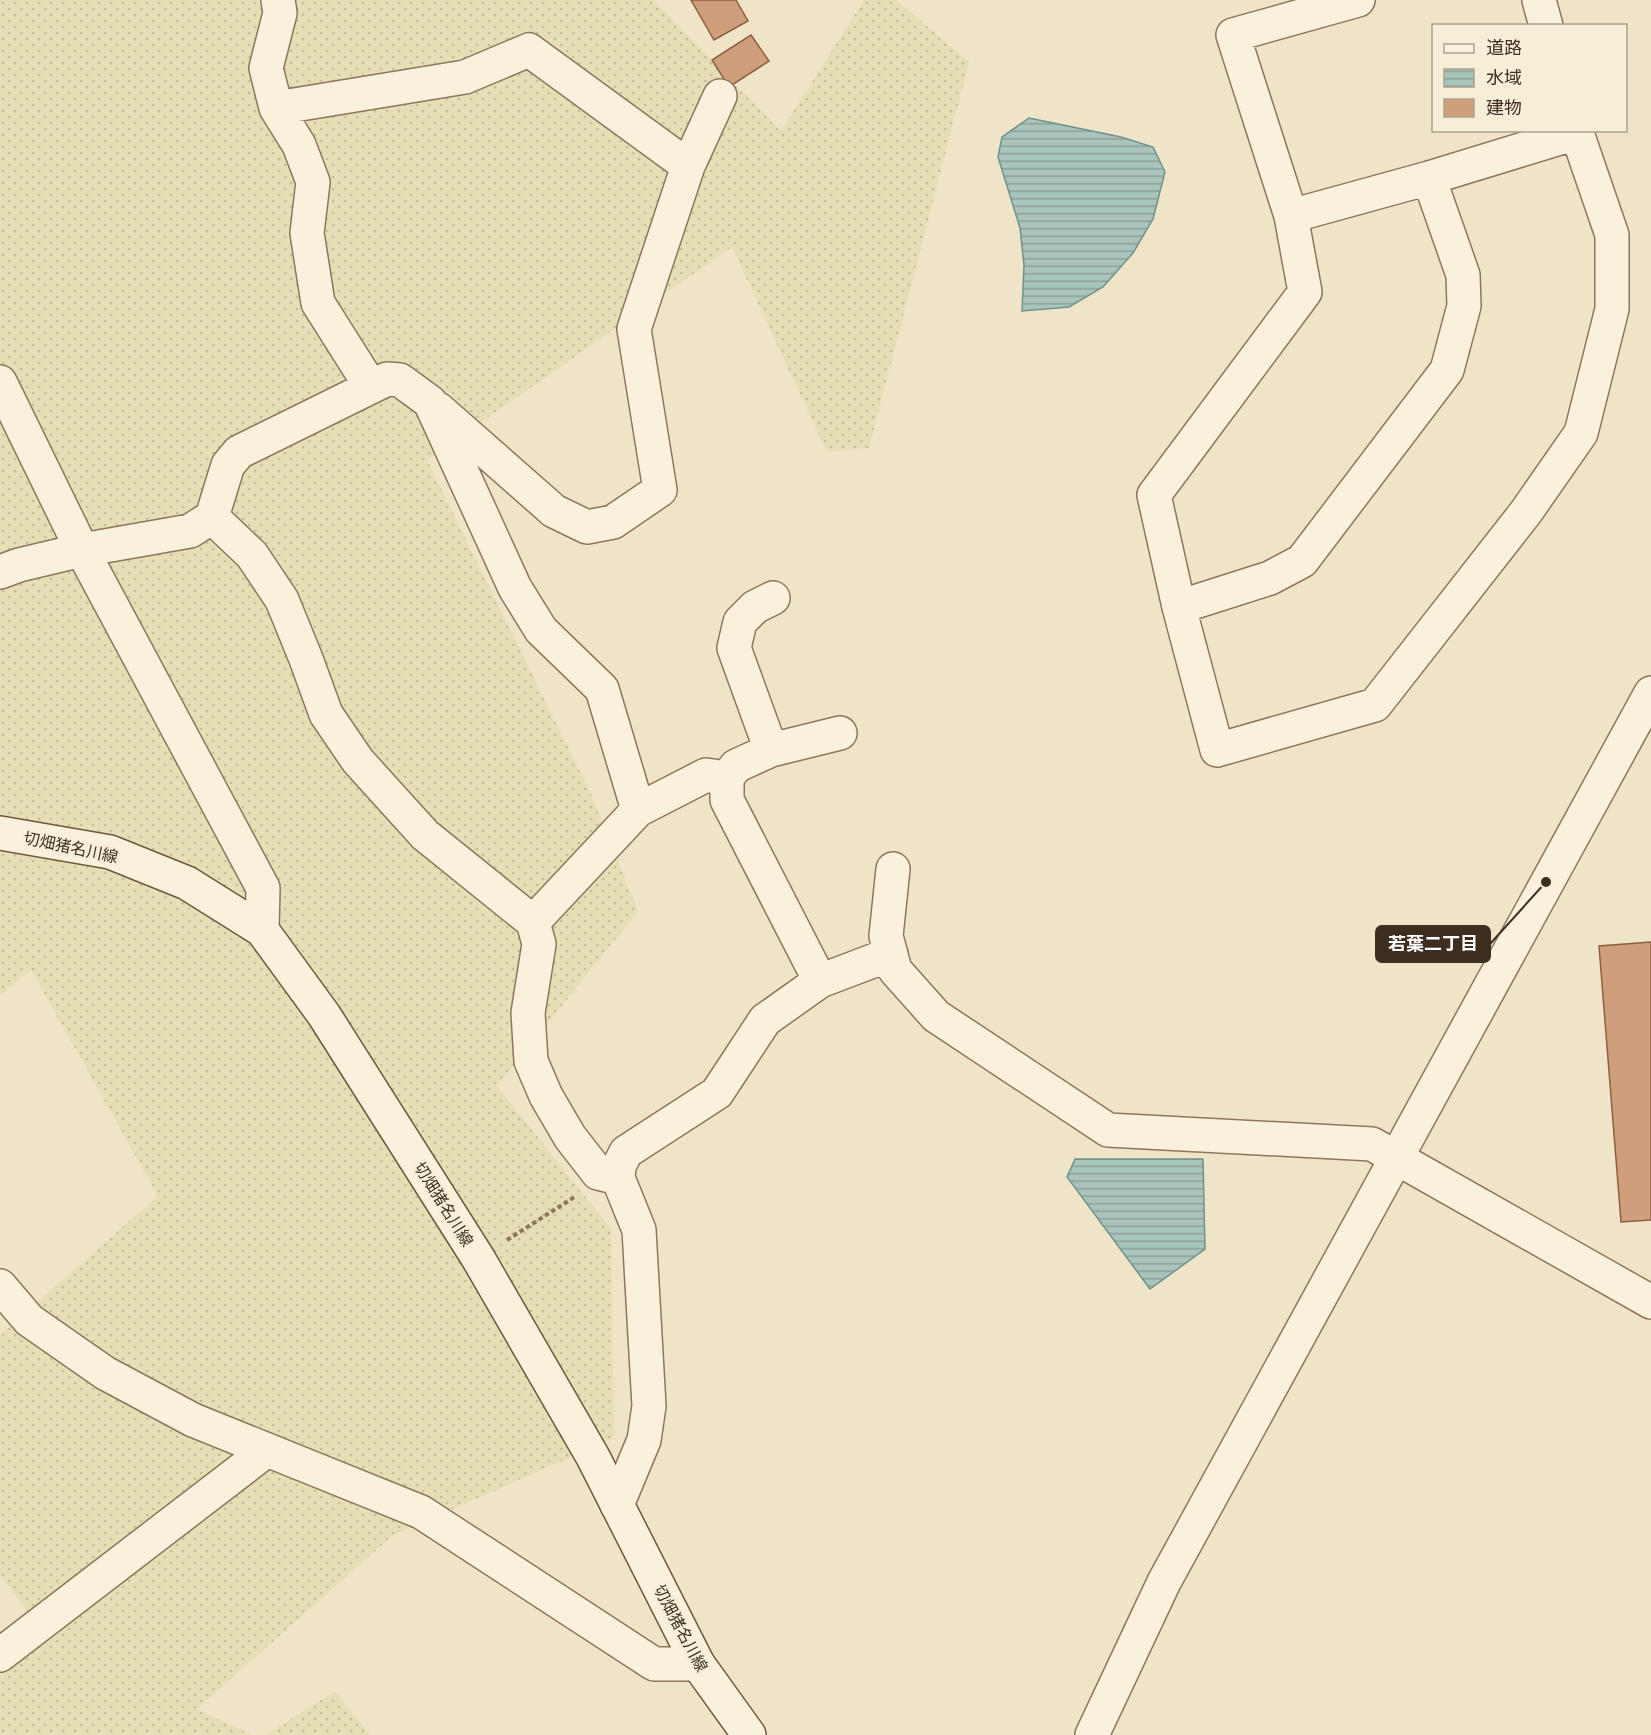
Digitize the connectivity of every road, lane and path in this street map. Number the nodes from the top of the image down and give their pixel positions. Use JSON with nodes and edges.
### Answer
{"nodes":[{"id":1,"x":278,"y":0,"type":"edge"},
{"id":2,"x":1358,"y":0,"type":"edge"},
{"id":3,"x":1539,"y":0,"type":"edge"},
{"id":4,"x":1545,"y":24,"type":"edge"},
{"id":5,"x":720,"y":96,"type":"dead end"},
{"id":6,"x":276,"y":108,"type":"junction"},
{"id":7,"x":1576,"y":132,"type":"edge"},
{"id":8,"x":688,"y":166,"type":"junction"},
{"id":9,"x":1429,"y":178,"type":"junction"},
{"id":10,"x":1291,"y":216,"type":"junction"},
{"id":11,"x":0,"y":382,"type":"edge"},
{"id":12,"x":371,"y":387,"type":"junction"},
{"id":13,"x":430,"y":402,"type":"junction"},
{"id":14,"x":212,"y":517,"type":"junction"},
{"id":15,"x":82,"y":550,"type":"junction"},
{"id":16,"x":0,"y":572,"type":"edge"},
{"id":17,"x":773,"y":598,"type":"dead end"},
{"id":18,"x":1179,"y":607,"type":"junction"},
{"id":19,"x":1651,"y":693,"type":"edge"},
{"id":20,"x":840,"y":733,"type":"dead end"},
{"id":21,"x":771,"y":750,"type":"junction"},
{"id":22,"x":727,"y":778,"type":"junction"},
{"id":23,"x":638,"y":810,"type":"junction"},
{"id":24,"x":0,"y":832,"type":"edge"},
{"id":25,"x":893,"y":869,"type":"dead end"},
{"id":26,"x":533,"y":922,"type":"junction"},
{"id":27,"x":262,"y":930,"type":"junction"},
{"id":28,"x":891,"y":954,"type":"junction"},
{"id":29,"x":820,"y":981,"type":"junction"},
{"id":30,"x":1398,"y":1158,"type":"junction"},
{"id":31,"x":613,"y":1177,"type":"junction"},
{"id":32,"x":478,"y":1258,"type":"junction"},
{"id":33,"x":0,"y":1286,"type":"edge"},
{"id":34,"x":1651,"y":1302,"type":"edge"},
{"id":35,"x":267,"y":1450,"type":"junction"},
{"id":36,"x":617,"y":1505,"type":"junction"},
{"id":37,"x":0,"y":1654,"type":"edge"},
{"id":38,"x":698,"y":1664,"type":"junction"},
{"id":39,"x":749,"y":1735,"type":"edge"},
{"id":40,"x":1092,"y":1735,"type":"edge"}],
"edges":[{"from":1,"to":6,"type":"street"},
{"from":2,"to":10,"type":"street"},
{"from":3,"to":4,"type":"street"},
{"from":5,"to":8,"type":"street"},
{"from":6,"to":8,"type":"street"},
{"from":6,"to":12,"type":"street"},
{"from":7,"to":9,"type":"street"},
{"from":7,"to":18,"type":"street"},
{"from":8,"to":13,"type":"street"},
{"from":9,"to":10,"type":"street"},
{"from":9,"to":18,"type":"street"},
{"from":10,"to":18,"type":"street"},
{"from":11,"to":15,"type":"street"},
{"from":12,"to":13,"type":"street"},
{"from":12,"to":14,"type":"street"},
{"from":13,"to":23,"type":"street"},
{"from":14,"to":15,"type":"street"},
{"from":14,"to":26,"type":"street"},
{"from":15,"to":16,"type":"street"},
{"from":15,"to":27,"type":"street"},
{"from":17,"to":21,"type":"street"},
{"from":19,"to":30,"type":"street"},
{"from":20,"to":21,"type":"street"},
{"from":21,"to":22,"type":"street"},
{"from":22,"to":23,"type":"street"},
{"from":22,"to":29,"type":"street"},
{"from":23,"to":26,"type":"street"},
{"from":24,"to":27,"type":"street","name":"切畑猪名川線"},
{"from":25,"to":28,"type":"street"},
{"from":26,"to":31,"type":"street"},
{"from":27,"to":32,"type":"street","name":"切畑猪名川線"},
{"from":28,"to":29,"type":"street"},
{"from":28,"to":30,"type":"street"},
{"from":29,"to":31,"type":"street"},
{"from":30,"to":34,"type":"street"},
{"from":30,"to":40,"type":"street"},
{"from":31,"to":32,"type":"path"},
{"from":31,"to":36,"type":"street"},
{"from":32,"to":36,"type":"street","name":"切畑猪名川線"},
{"from":33,"to":35,"type":"street"},
{"from":35,"to":37,"type":"street"},
{"from":35,"to":38,"type":"street"},
{"from":36,"to":38,"type":"street","name":"切畑猪名川線"},
{"from":38,"to":39,"type":"street","name":"切畑猪名川線"}]}
